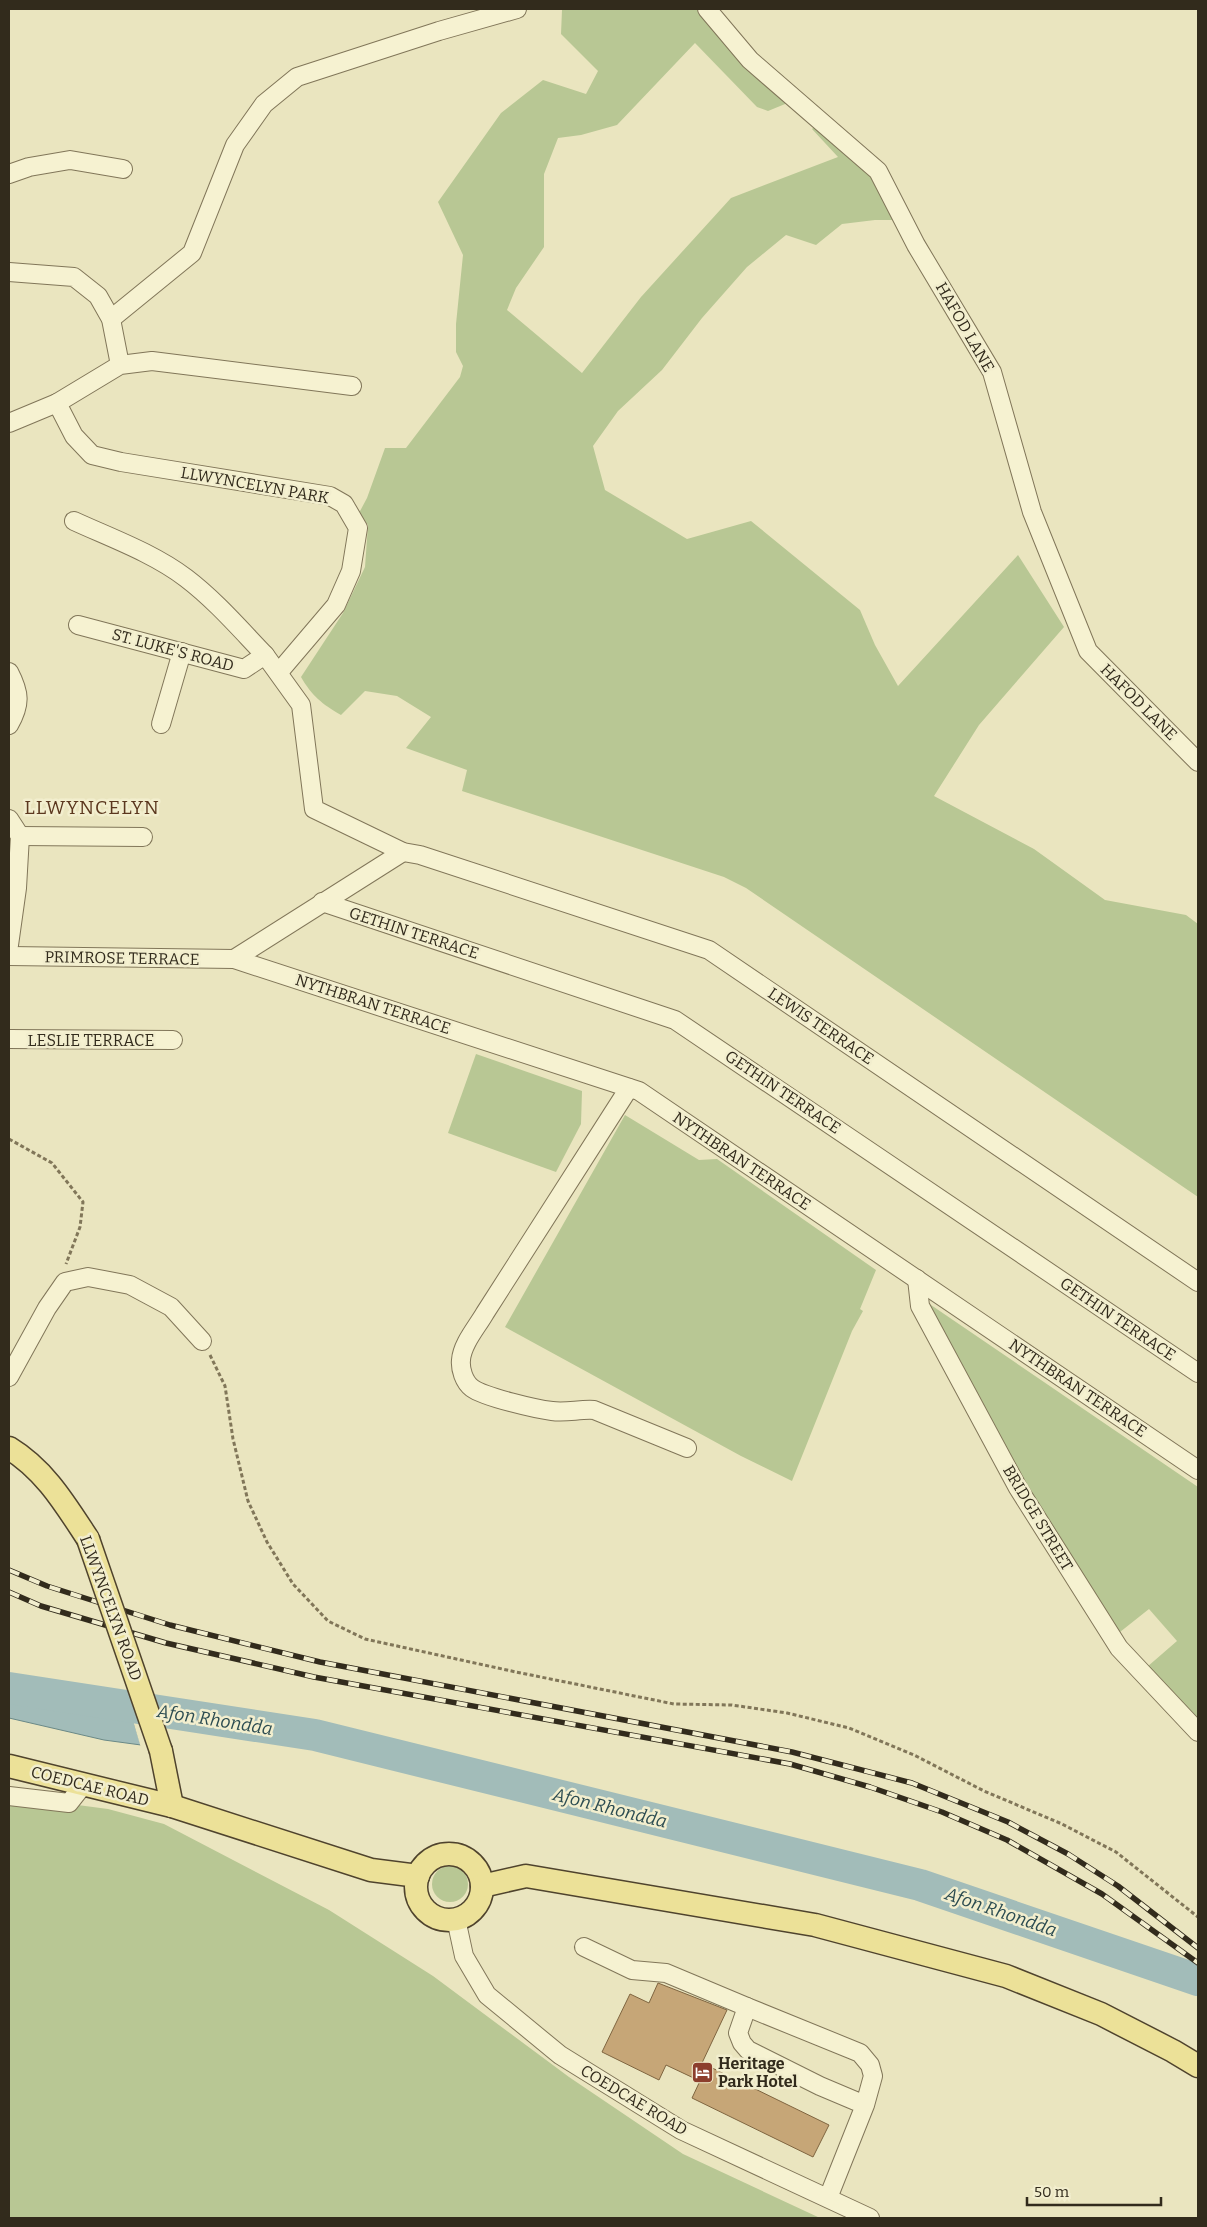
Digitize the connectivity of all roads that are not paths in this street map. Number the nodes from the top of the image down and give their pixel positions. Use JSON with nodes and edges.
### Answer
{"nodes":[{"id":1,"x":517,"y":9,"type":"edge"},
{"id":2,"x":707,"y":9,"type":"edge"},
{"id":3,"x":123,"y":170,"type":"dead end"},
{"id":4,"x":9,"y":174,"type":"edge"},
{"id":5,"x":9,"y":272,"type":"edge"},
{"id":6,"x":111,"y":319,"type":"junction"},
{"id":7,"x":120,"y":364,"type":"junction"},
{"id":8,"x":352,"y":386,"type":"dead end"},
{"id":9,"x":57,"y":403,"type":"junction"},
{"id":10,"x":9,"y":423,"type":"edge"},
{"id":11,"x":74,"y":521,"type":"dead end"},
{"id":12,"x":78,"y":625,"type":"dead end"},
{"id":13,"x":182,"y":652,"type":"junction"},
{"id":14,"x":265,"y":655,"type":"junction"},
{"id":15,"x":9,"y":672,"type":"edge"},
{"id":16,"x":279,"y":672,"type":"junction"},
{"id":17,"x":161,"y":724,"type":"dead end"},
{"id":18,"x":9,"y":725,"type":"edge"},
{"id":19,"x":1198,"y":762,"type":"edge"},
{"id":20,"x":9,"y":819,"type":"edge"},
{"id":21,"x":20,"y":836,"type":"junction"},
{"id":22,"x":143,"y":837,"type":"dead end"},
{"id":23,"x":403,"y":852,"type":"junction"},
{"id":24,"x":13,"y":888,"type":"edge"},
{"id":25,"x":322,"y":902,"type":"junction"},
{"id":26,"x":9,"y":946,"type":"edge"},
{"id":27,"x":9,"y":956,"type":"edge"},
{"id":28,"x":234,"y":959,"type":"junction"},
{"id":29,"x":9,"y":1039,"type":"edge"},
{"id":30,"x":173,"y":1040,"type":"dead end"},
{"id":31,"x":629,"y":1088,"type":"junction"},
{"id":32,"x":917,"y":1280,"type":"junction"},
{"id":33,"x":1198,"y":1282,"type":"edge"},
{"id":34,"x":202,"y":1341,"type":"road end"},
{"id":35,"x":1198,"y":1373,"type":"edge"},
{"id":36,"x":9,"y":1377,"type":"edge"},
{"id":37,"x":9,"y":1448,"type":"edge"},
{"id":38,"x":687,"y":1448,"type":"dead end"},
{"id":39,"x":1198,"y":1470,"type":"edge"},
{"id":40,"x":1198,"y":1732,"type":"edge"},
{"id":41,"x":9,"y":1766,"type":"edge"},
{"id":42,"x":84,"y":1784,"type":"junction"},
{"id":43,"x":9,"y":1796,"type":"edge"},
{"id":44,"x":172,"y":1806,"type":"junction"},
{"id":45,"x":418,"y":1876,"type":"junction"},
{"id":46,"x":482,"y":1886,"type":"junction"},
{"id":47,"x":456,"y":1919,"type":"junction"},
{"id":48,"x":584,"y":1948,"type":"dead end"},
{"id":49,"x":748,"y":2008,"type":"junction"},
{"id":50,"x":1198,"y":2066,"type":"edge"},
{"id":51,"x":865,"y":2105,"type":"junction"},
{"id":52,"x":828,"y":2198,"type":"junction"},
{"id":53,"x":870,"y":2218,"type":"edge"}],
"edges":[{"from":1,"to":6,"type":"street"},
{"from":2,"to":19,"type":"street","name":"HAFOD LANE"},
{"from":3,"to":4,"type":"street"},
{"from":5,"to":6,"type":"street"},
{"from":6,"to":7,"type":"street"},
{"from":7,"to":8,"type":"street"},
{"from":7,"to":9,"type":"street"},
{"from":9,"to":10,"type":"street"},
{"from":9,"to":16,"type":"street","name":"LLWYNCELYN PARK"},
{"from":11,"to":14,"type":"street","name":"ST. LUKE'S ROAD"},
{"from":12,"to":13,"type":"street","name":"ST. LUKE'S ROAD"},
{"from":13,"to":14,"type":"street","name":"ST. LUKE'S ROAD"},
{"from":13,"to":17,"type":"street"},
{"from":14,"to":16,"type":"street","name":"ST. LUKE'S ROAD"},
{"from":15,"to":18,"type":"street"},
{"from":16,"to":23,"type":"street","name":"ST. LUKE'S ROAD"},
{"from":20,"to":21,"type":"street"},
{"from":21,"to":22,"type":"street"},
{"from":21,"to":24,"type":"street"},
{"from":23,"to":25,"type":"street"},
{"from":23,"to":33,"type":"street","name":"LEWIS TERRACE"},
{"from":24,"to":26,"type":"street"},
{"from":25,"to":28,"type":"street"},
{"from":25,"to":35,"type":"street","name":"GETHIN TERRACE"},
{"from":27,"to":28,"type":"street","name":"PRIMROSE TERRACE"},
{"from":28,"to":31,"type":"street","name":"NYTHBRAN TERRACE"},
{"from":29,"to":30,"type":"street","name":"LESLIE TERRACE"},
{"from":31,"to":32,"type":"street","name":"NYTHBRAN TERRACE"},
{"from":31,"to":38,"type":"street"},
{"from":32,"to":39,"type":"street","name":"NYTHBRAN TERRACE"},
{"from":32,"to":40,"type":"street","name":"BRIDGE STREET"},
{"from":34,"to":36,"type":"street"},
{"from":37,"to":44,"type":"main road","name":"LLWYNCELYN ROAD","bridge":true},
{"from":41,"to":42,"type":"main road","name":"COEDCAE ROAD"},
{"from":42,"to":43,"type":"street"},
{"from":42,"to":44,"type":"main road","name":"COEDCAE ROAD"},
{"from":44,"to":45,"type":"main road"},
{"from":45,"to":46,"type":"main road"},
{"from":45,"to":47,"type":"main road"},
{"from":46,"to":47,"type":"main road"},
{"from":46,"to":50,"type":"main road"},
{"from":47,"to":52,"type":"street","name":"COEDCAE ROAD"},
{"from":48,"to":49,"type":"street"},
{"from":49,"to":51,"type":"street"},
{"from":49,"to":51,"type":"street"},
{"from":51,"to":52,"type":"street"},
{"from":52,"to":53,"type":"street","name":"COEDCAE ROAD"}]}
